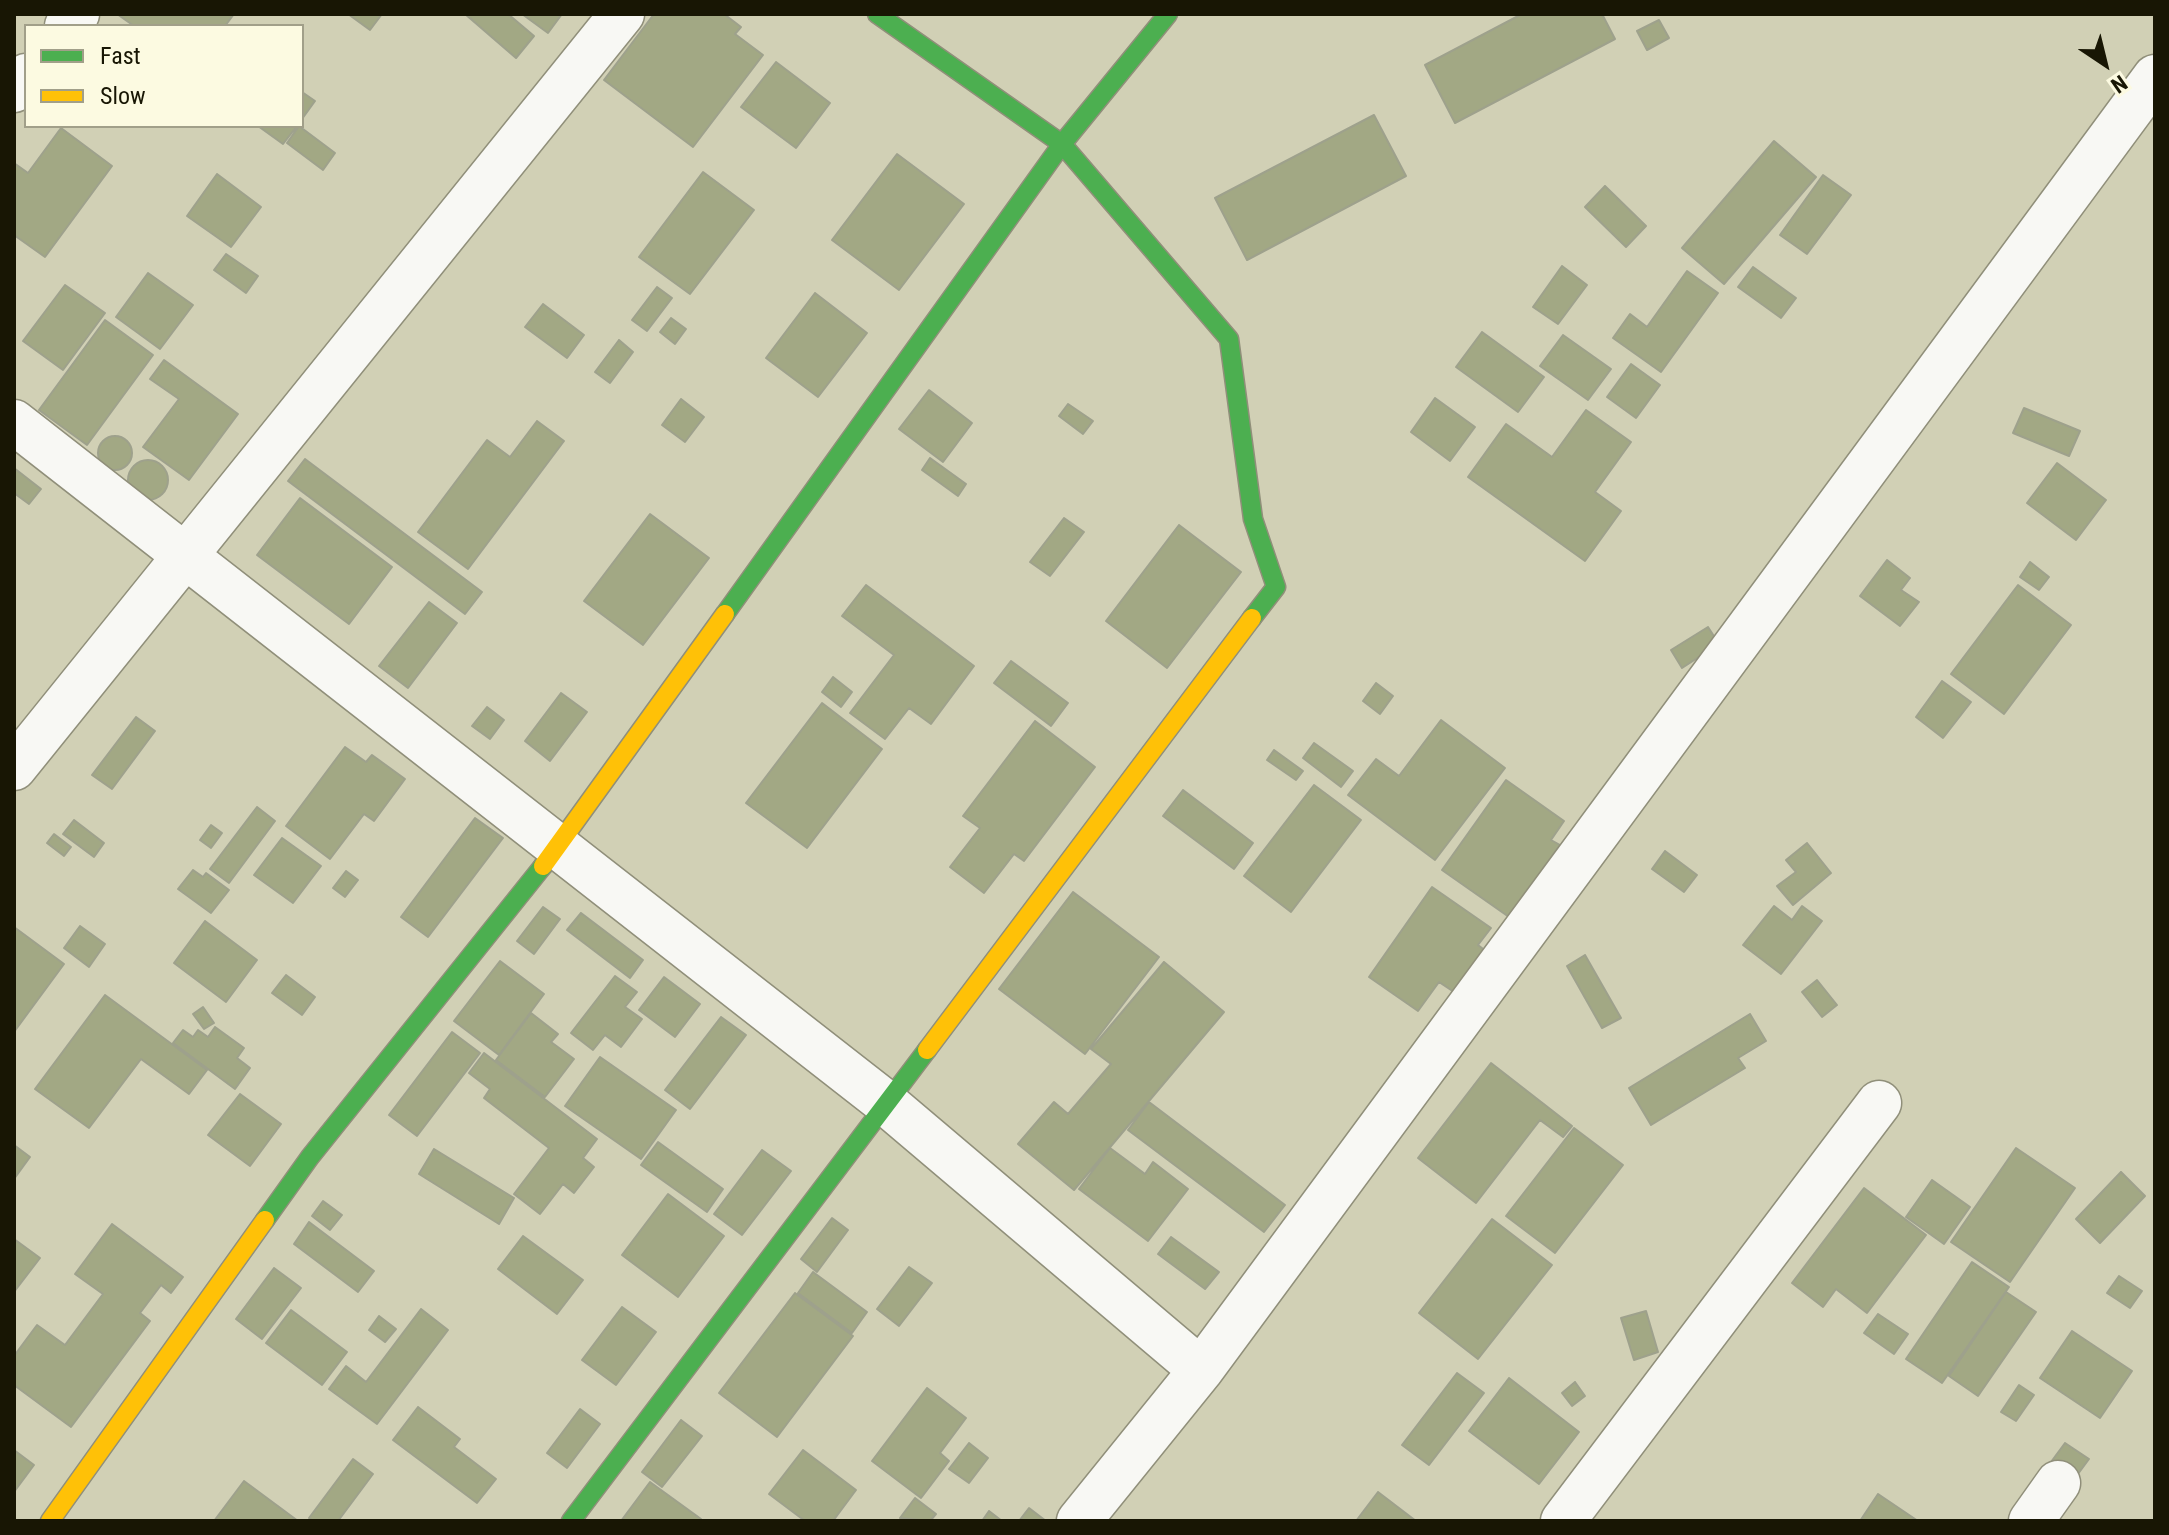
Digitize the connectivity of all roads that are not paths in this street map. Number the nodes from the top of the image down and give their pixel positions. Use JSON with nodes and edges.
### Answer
{"nodes":[{"id":1,"x":622,"y":14,"type":"edge"},
{"id":2,"x":877,"y":14,"type":"edge"},
{"id":3,"x":1168,"y":14,"type":"edge"},
{"id":4,"x":2155,"y":77,"type":"edge"},
{"id":5,"x":1062,"y":144,"type":"junction"},
{"id":6,"x":14,"y":422,"type":"edge"},
{"id":7,"x":184,"y":556,"type":"junction"},
{"id":8,"x":14,"y":768,"type":"edge"},
{"id":9,"x":557,"y":849,"type":"junction"},
{"id":10,"x":886,"y":1103,"type":"junction"},
{"id":11,"x":1879,"y":1103,"type":"dead end"},
{"id":12,"x":1201,"y":1370,"type":"junction"},
{"id":13,"x":2058,"y":1483,"type":"dead end"},
{"id":14,"x":52,"y":1520,"type":"edge"},
{"id":15,"x":571,"y":1521,"type":"edge"},
{"id":16,"x":1079,"y":1521,"type":"edge"},
{"id":17,"x":1563,"y":1521,"type":"edge"},
{"id":18,"x":2031,"y":1521,"type":"edge"}],
"edges":[{"from":1,"to":7,"type":"street"},
{"from":2,"to":5,"type":"street"},
{"from":3,"to":5,"type":"street"},
{"from":4,"to":12,"type":"street"},
{"from":5,"to":9,"type":"street"},
{"from":5,"to":10,"type":"street"},
{"from":6,"to":7,"type":"street"},
{"from":7,"to":8,"type":"street"},
{"from":7,"to":9,"type":"street"},
{"from":9,"to":10,"type":"street"},
{"from":9,"to":14,"type":"street"},
{"from":10,"to":12,"type":"street"},
{"from":10,"to":15,"type":"street"},
{"from":11,"to":17,"type":"street"},
{"from":12,"to":16,"type":"street"},
{"from":13,"to":18,"type":"street"}]}
